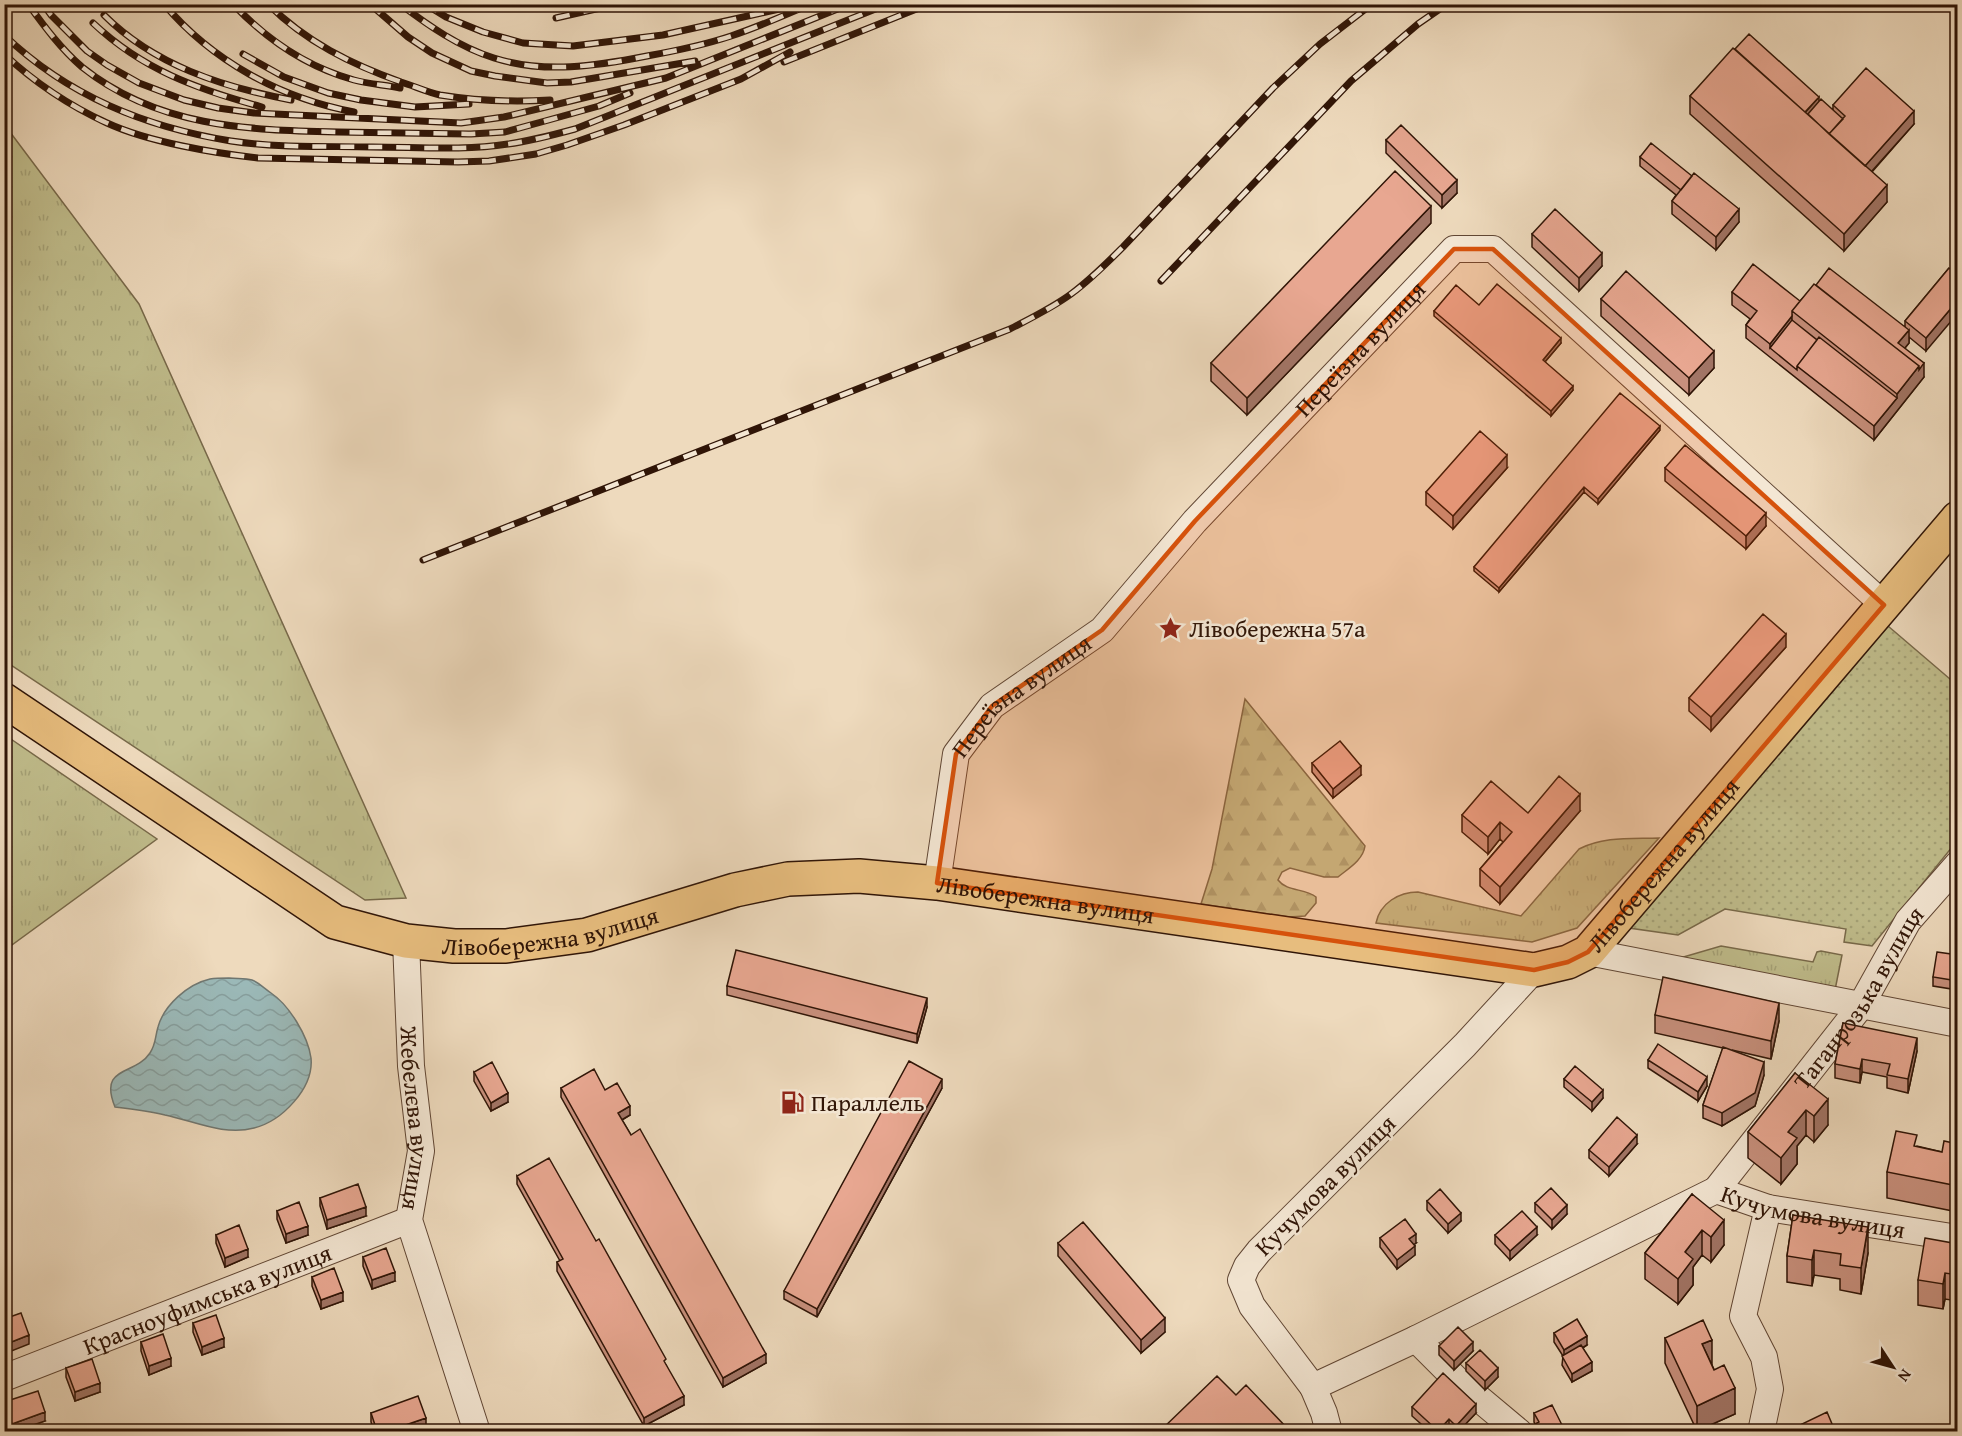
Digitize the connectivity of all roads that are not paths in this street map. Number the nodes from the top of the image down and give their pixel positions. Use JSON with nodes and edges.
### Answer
{"nodes":[{"id":1,"x":1958,"y":518,"type":"edge"},
{"id":2,"x":1884,"y":605,"type":"junction"},
{"id":3,"x":4,"y":700,"type":"edge"},
{"id":4,"x":1958,"y":864,"type":"edge"},
{"id":5,"x":937,"y":883,"type":"junction"},
{"id":6,"x":406,"y":940,"type":"junction"},
{"id":7,"x":1588,"y":952,"type":"junction"},
{"id":8,"x":1534,"y":970,"type":"junction"},
{"id":9,"x":1860,"y":1007,"type":"junction"},
{"id":10,"x":1958,"y":1024,"type":"edge"},
{"id":11,"x":1716,"y":1190,"type":"junction"},
{"id":12,"x":1768,"y":1208,"type":"junction"},
{"id":13,"x":409,"y":1220,"type":"junction"},
{"id":14,"x":1958,"y":1238,"type":"edge"},
{"id":15,"x":1416,"y":1339,"type":"junction"},
{"id":16,"x":4,"y":1378,"type":"edge"},
{"id":17,"x":1313,"y":1388,"type":"junction"},
{"id":18,"x":477,"y":1431,"type":"edge"},
{"id":19,"x":1329,"y":1431,"type":"edge"},
{"id":20,"x":1519,"y":1431,"type":"edge"},
{"id":21,"x":1761,"y":1431,"type":"edge"}],
"edges":[{"from":1,"to":2,"type":"main road","name":"Лівобережна вулиця"},
{"from":2,"to":5,"type":"street","name":"Переїзна вулиця"},
{"from":2,"to":7,"type":"main road","name":"Лівобережна вулиця"},
{"from":3,"to":6,"type":"main road","name":"Лівобережна вулиця"},
{"from":4,"to":9,"type":"street","name":"Таганрозька вулиця"},
{"from":5,"to":6,"type":"main road","name":"Лівобережна вулиця"},
{"from":5,"to":8,"type":"main road","name":"Лівобережна вулиця"},
{"from":6,"to":13,"type":"street","name":"Жебелєва вулиця"},
{"from":7,"to":8,"type":"main road","name":"Лівобережна вулиця"},
{"from":7,"to":9,"type":"street"},
{"from":8,"to":17,"type":"street","name":"Кучумова вулиця"},
{"from":9,"to":10,"type":"street"},
{"from":9,"to":11,"type":"street","name":"Таганрозька вулиця"},
{"from":11,"to":12,"type":"street","name":"Кучумова вулиця"},
{"from":11,"to":15,"type":"street","name":"Кучумова вулиця"},
{"from":12,"to":14,"type":"street","name":"Кучумова вулиця"},
{"from":12,"to":21,"type":"street"},
{"from":13,"to":16,"type":"street","name":"Красноуфимська вулиця"},
{"from":13,"to":18,"type":"street","name":"Жебелєва вулиця"},
{"from":15,"to":17,"type":"street","name":"Кучумова вулиця"},
{"from":15,"to":20,"type":"street"},
{"from":17,"to":19,"type":"street"}]}
